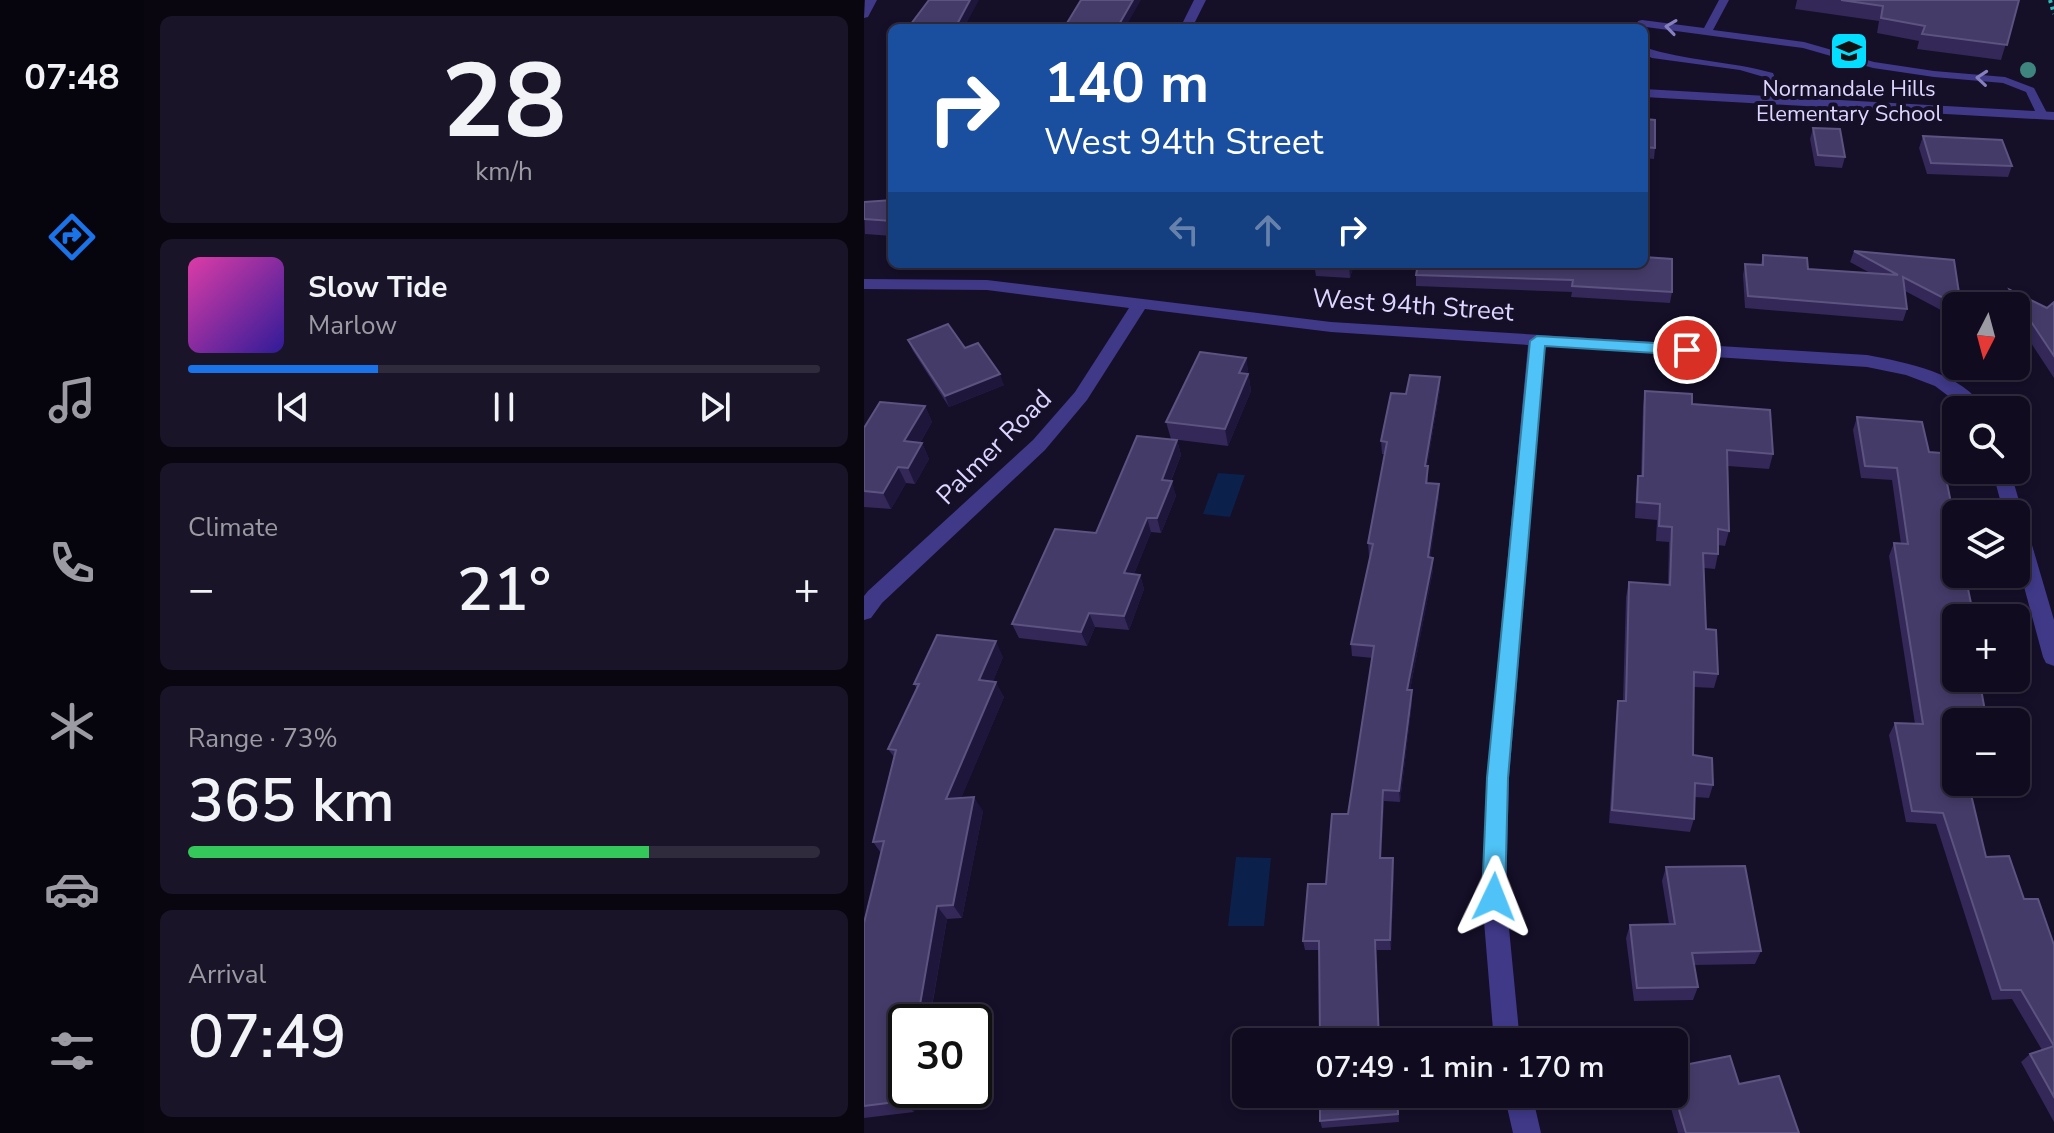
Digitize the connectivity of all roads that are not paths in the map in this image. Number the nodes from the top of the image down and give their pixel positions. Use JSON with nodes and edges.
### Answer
{"nodes":[{"id":1,"x":871,"y":0,"type":"edge"},
{"id":2,"x":1200,"y":0,"type":"edge"},
{"id":3,"x":1724,"y":0,"type":"edge"},
{"id":4,"x":864,"y":14,"type":"edge"},
{"id":5,"x":1188,"y":24,"type":"edge"},
{"id":6,"x":1642,"y":24,"type":"edge"},
{"id":7,"x":1707,"y":32,"type":"junction"},
{"id":8,"x":1648,"y":52,"type":"edge"},
{"id":9,"x":1648,"y":93,"type":"edge"},
{"id":10,"x":1779,"y":101,"type":"junction"},
{"id":11,"x":2048,"y":115,"type":"edge"},
{"id":12,"x":864,"y":284,"type":"edge"},
{"id":13,"x":1141,"y":302,"type":"junction"},
{"id":14,"x":1537,"y":341,"type":"junction"},
{"id":15,"x":1961,"y":396,"type":"edge"},
{"id":16,"x":2030,"y":572,"type":"edge"},
{"id":17,"x":864,"y":612,"type":"edge"},
{"id":18,"x":2054,"y":657,"type":"edge"},
{"id":19,"x":1506,"y":1028,"type":"edge"},
{"id":20,"x":1521,"y":1108,"type":"edge"},
{"id":21,"x":1527,"y":1133,"type":"edge"}],
"edges":[{"from":1,"to":4,"type":"street"},
{"from":2,"to":5,"type":"street"},
{"from":3,"to":7,"type":"lane"},
{"from":7,"to":6,"type":"lane","one_way":true},
{"from":11,"to":7,"type":"lane","one_way":true},
{"from":8,"to":10,"type":"lane"},
{"from":9,"to":10,"type":"street"},
{"from":10,"to":11,"type":"street"},
{"from":12,"to":13,"type":"street","name":"West 94th Street"},
{"from":13,"to":14,"type":"street","name":"West 94th Street"},
{"from":13,"to":17,"type":"street","name":"Palmer Road"},
{"from":14,"to":15,"type":"street","name":"West 94th Street"},
{"from":14,"to":19,"type":"street"},
{"from":16,"to":18,"type":"street"},
{"from":20,"to":21,"type":"street"}]}
